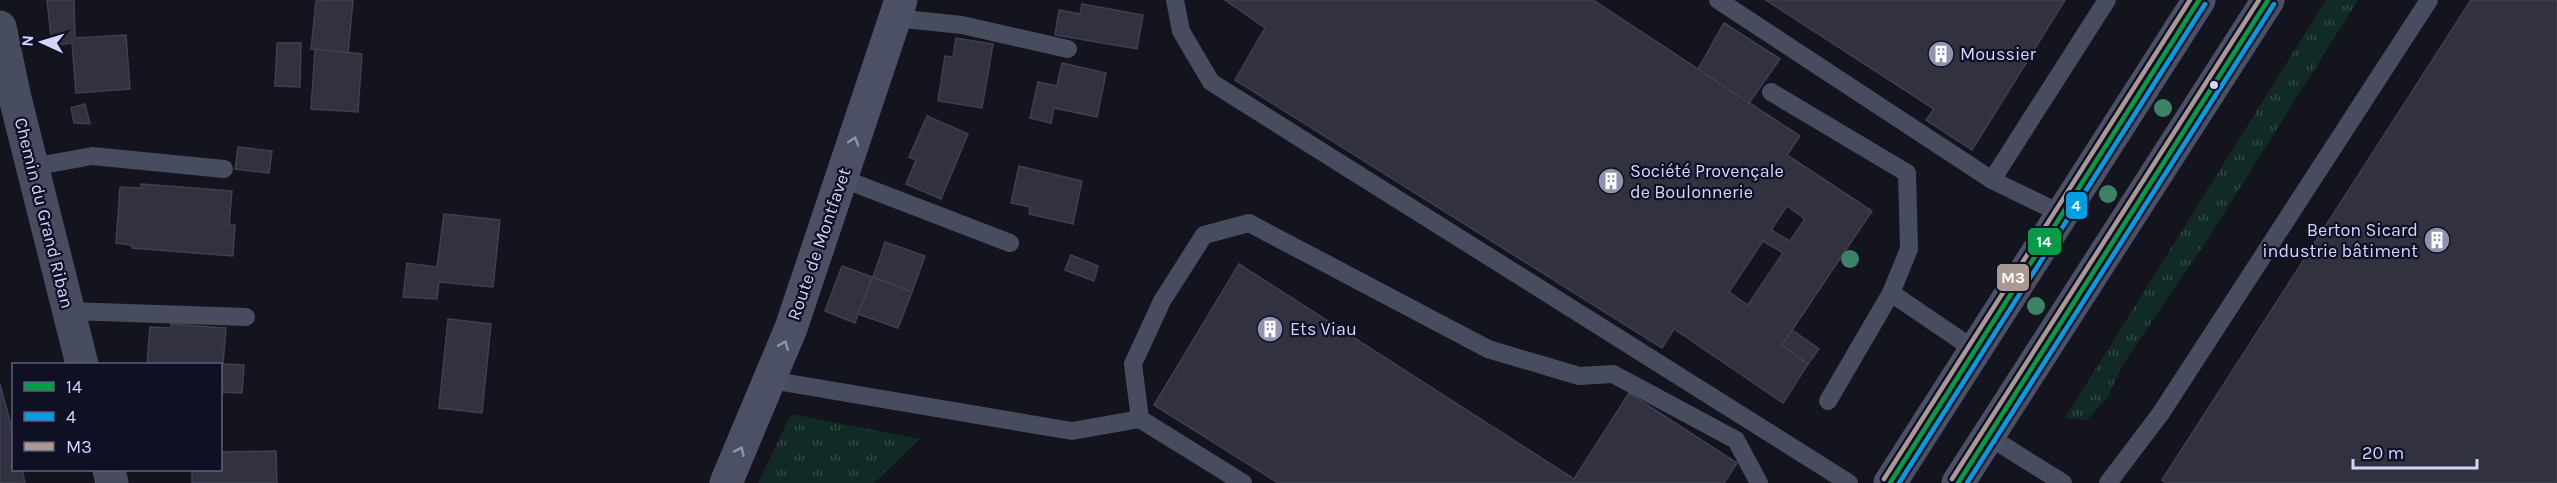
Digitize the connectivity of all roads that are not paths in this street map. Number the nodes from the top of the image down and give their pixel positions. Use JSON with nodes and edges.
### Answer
{"nodes":[{"id":1,"x":1175,"y":0,"type":"edge"},
{"id":2,"x":1718,"y":0,"type":"edge"},
{"id":3,"x":2107,"y":0,"type":"edge"},
{"id":4,"x":2199,"y":0,"type":"edge"},
{"id":5,"x":2268,"y":0,"type":"edge"},
{"id":6,"x":2429,"y":0,"type":"edge"},
{"id":7,"x":898,"y":9,"type":"edge"},
{"id":8,"x":0,"y":27,"type":"edge"},
{"id":9,"x":1068,"y":49,"type":"dead end"},
{"id":10,"x":1771,"y":92,"type":"dead end"},
{"id":11,"x":8,"y":99,"type":"edge"},
{"id":12,"x":32,"y":166,"type":"junction"},
{"id":13,"x":224,"y":169,"type":"dead end"},
{"id":14,"x":841,"y":178,"type":"junction"},
{"id":15,"x":1992,"y":180,"type":"junction"},
{"id":16,"x":2062,"y":214,"type":"junction"},
{"id":17,"x":1010,"y":243,"type":"dead end"},
{"id":18,"x":1891,"y":293,"type":"junction"},
{"id":19,"x":69,"y":311,"type":"junction"},
{"id":20,"x":246,"y":317,"type":"dead end"},
{"id":21,"x":1975,"y":350,"type":"junction"},
{"id":22,"x":82,"y":363,"type":"edge"},
{"id":23,"x":770,"y":380,"type":"junction"},
{"id":24,"x":1828,"y":401,"type":"dead end"},
{"id":25,"x":1140,"y":419,"type":"junction"},
{"id":26,"x":1988,"y":436,"type":"junction"},
{"id":27,"x":726,"y":483,"type":"edge"},
{"id":28,"x":1243,"y":483,"type":"edge"},
{"id":29,"x":1759,"y":483,"type":"edge"},
{"id":30,"x":1849,"y":483,"type":"edge"},
{"id":31,"x":1890,"y":483,"type":"edge"},
{"id":32,"x":1958,"y":483,"type":"edge"},
{"id":33,"x":2063,"y":483,"type":"edge"},
{"id":34,"x":2108,"y":483,"type":"edge"}],
"edges":[{"from":1,"to":30,"type":"lane"},
{"from":2,"to":15,"type":"lane"},
{"from":3,"to":15,"type":"lane"},
{"from":4,"to":16,"type":"main road"},
{"from":5,"to":26,"type":"main road"},
{"from":6,"to":34,"type":"lane"},
{"from":7,"to":9,"type":"lane"},
{"from":14,"to":7,"type":"main road","name":"Route de Montfavet","one_way":true},
{"from":8,"to":11,"type":"street","name":"Chemin du Grand Riban"},
{"from":10,"to":18,"type":"lane"},
{"from":11,"to":12,"type":"street","name":"Chemin du Grand Riban"},
{"from":12,"to":13,"type":"lane"},
{"from":12,"to":19,"type":"street","name":"Chemin du Grand Riban"},
{"from":14,"to":17,"type":"lane"},
{"from":23,"to":14,"type":"main road","name":"Route de Montfavet","one_way":true},
{"from":15,"to":16,"type":"lane"},
{"from":16,"to":21,"type":"main road"},
{"from":18,"to":21,"type":"lane"},
{"from":18,"to":24,"type":"lane"},
{"from":19,"to":20,"type":"lane"},
{"from":19,"to":22,"type":"street","name":"Chemin du Grand Riban"},
{"from":21,"to":31,"type":"main road"},
{"from":23,"to":25,"type":"lane"},
{"from":27,"to":23,"type":"main road","name":"Route de Montfavet","one_way":true},
{"from":25,"to":28,"type":"lane"},
{"from":25,"to":29,"type":"lane"},
{"from":26,"to":32,"type":"main road"},
{"from":26,"to":33,"type":"lane"}]}
